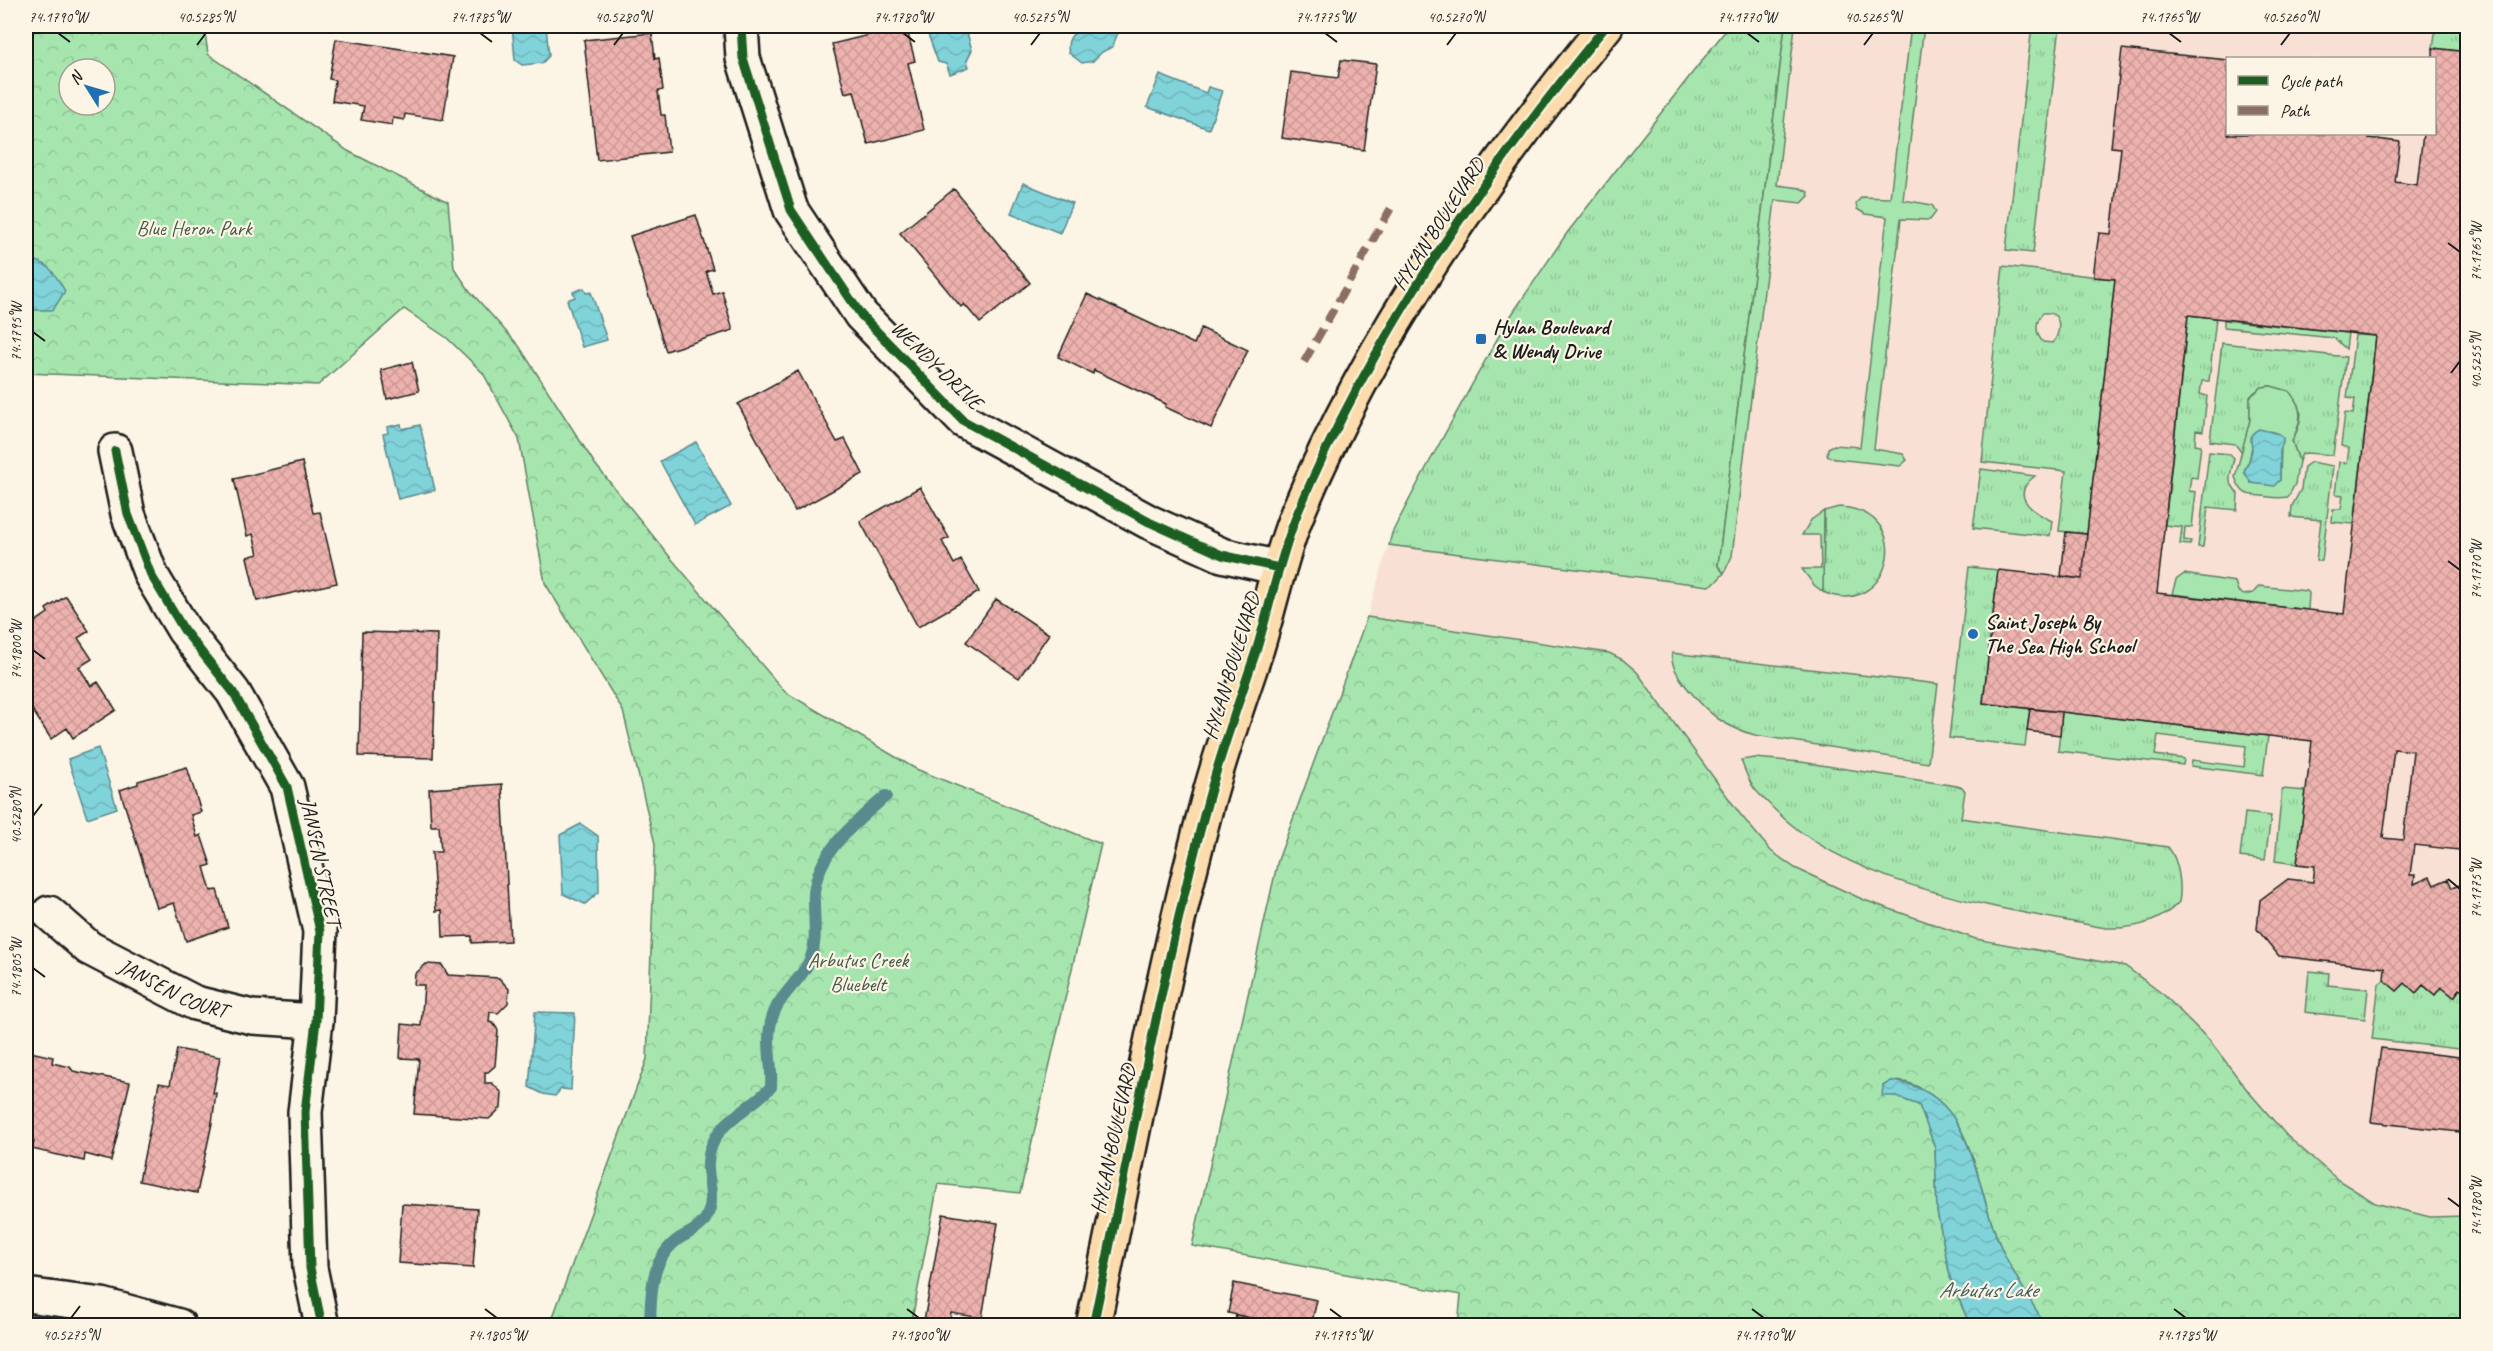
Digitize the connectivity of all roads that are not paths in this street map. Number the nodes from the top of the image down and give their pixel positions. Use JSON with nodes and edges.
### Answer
{"nodes":[{"id":1,"x":741,"y":26,"type":"edge"},
{"id":2,"x":1606,"y":26,"type":"edge"},
{"id":3,"x":115,"y":451,"type":"dead end"},
{"id":4,"x":1279,"y":568,"type":"junction"},
{"id":5,"x":49,"y":913,"type":"dead end"},
{"id":6,"x":316,"y":1021,"type":"junction"},
{"id":7,"x":26,"y":1295,"type":"edge"},
{"id":8,"x":179,"y":1326,"type":"edge"},
{"id":9,"x":322,"y":1326,"type":"edge"},
{"id":10,"x":1093,"y":1326,"type":"edge"}],
"edges":[{"from":1,"to":4,"type":"street","name":"WENDY DRIVE"},
{"from":2,"to":4,"type":"main road","name":"HYLAN BOULEVARD"},
{"from":3,"to":6,"type":"street","name":"JANSEN STREET"},
{"from":4,"to":10,"type":"main road","name":"HYLAN BOULEVARD"},
{"from":5,"to":6,"type":"street","name":"JANSEN COURT"},
{"from":6,"to":9,"type":"street","name":"JANSEN STREET"},
{"from":7,"to":8,"type":"street"}]}
